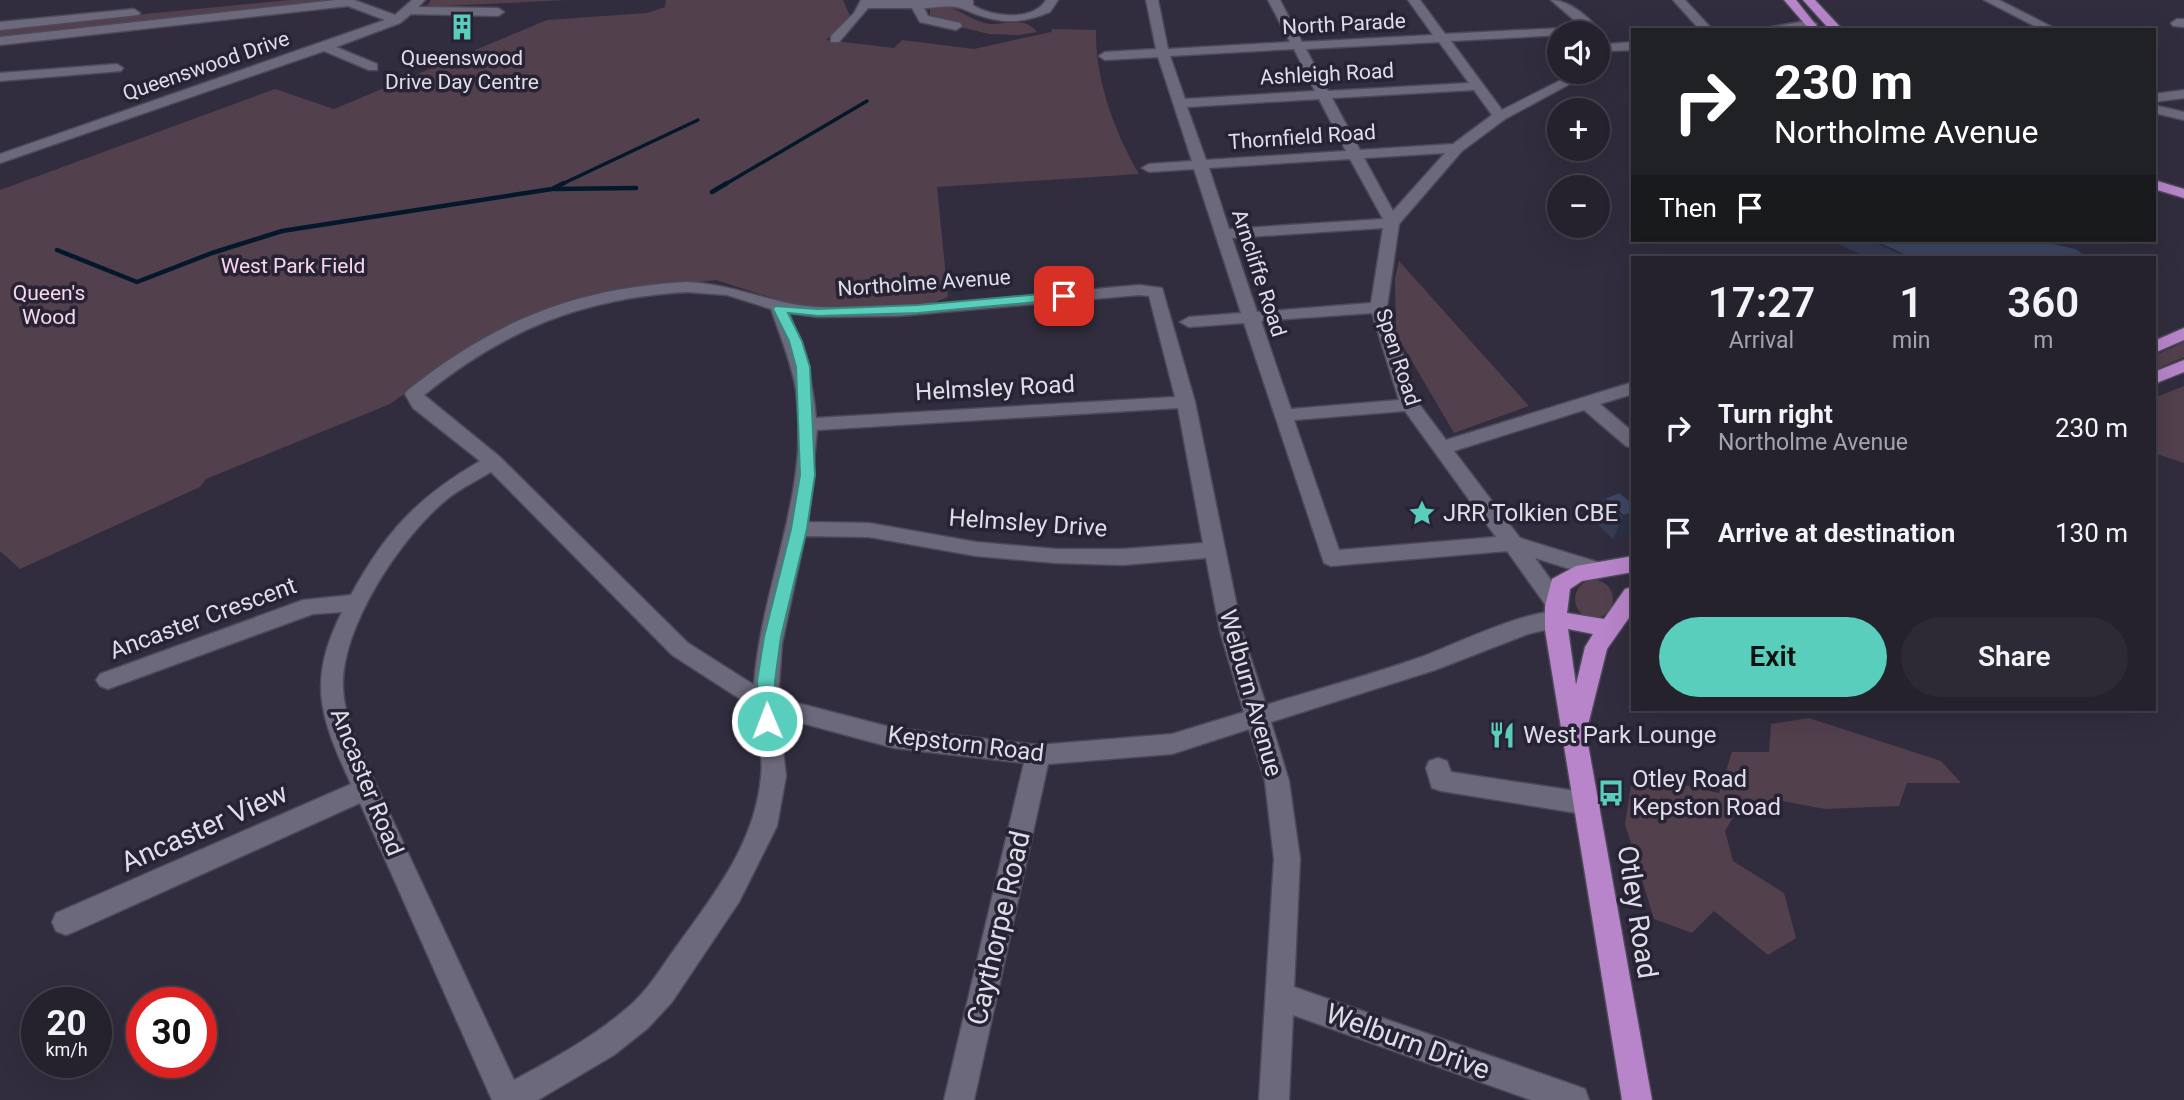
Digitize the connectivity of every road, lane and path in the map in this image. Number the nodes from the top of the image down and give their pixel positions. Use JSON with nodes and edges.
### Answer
{"nodes":[{"id":1,"x":265,"y":0,"type":"edge"},
{"id":2,"x":1052,"y":0,"type":"edge"},
{"id":3,"x":1152,"y":0,"type":"edge"},
{"id":4,"x":1274,"y":0,"type":"edge"},
{"id":5,"x":1414,"y":0,"type":"edge"},
{"id":6,"x":1557,"y":0,"type":"edge"},
{"id":7,"x":1679,"y":0,"type":"edge"},
{"id":8,"x":1790,"y":0,"type":"edge"},
{"id":9,"x":1809,"y":0,"type":"edge"},
{"id":10,"x":1990,"y":0,"type":"edge"},
{"id":11,"x":866,"y":2,"type":"edge"},
{"id":12,"x":967,"y":2,"type":"edge"},
{"id":13,"x":919,"y":4,"type":"junction"},
{"id":14,"x":415,"y":5,"type":"edge"},
{"id":15,"x":371,"y":12,"type":"junction"},
{"id":16,"x":498,"y":12,"type":"dead end"},
{"id":17,"x":396,"y":20,"type":"junction"},
{"id":18,"x":1580,"y":21,"type":"edge"},
{"id":19,"x":0,"y":26,"type":"edge"},
{"id":20,"x":956,"y":26,"type":"dead end"},
{"id":21,"x":1814,"y":27,"type":"edge"},
{"id":22,"x":1705,"y":28,"type":"edge"},
{"id":23,"x":1835,"y":28,"type":"edge"},
{"id":24,"x":2048,"y":28,"type":"edge"},
{"id":25,"x":1547,"y":34,"type":"edge"},
{"id":26,"x":1442,"y":37,"type":"junction"},
{"id":27,"x":835,"y":39,"type":"dead end"},
{"id":28,"x":0,"y":41,"type":"edge"},
{"id":29,"x":1297,"y":45,"type":"junction"},
{"id":30,"x":1631,"y":46,"type":"edge"},
{"id":31,"x":325,"y":47,"type":"junction"},
{"id":32,"x":1610,"y":48,"type":"edge"},
{"id":33,"x":1163,"y":52,"type":"junction"},
{"id":34,"x":1105,"y":56,"type":"dead end"},
{"id":35,"x":373,"y":67,"type":"dead end"},
{"id":36,"x":117,"y":68,"type":"dead end"},
{"id":37,"x":0,"y":77,"type":"edge"},
{"id":38,"x":1563,"y":84,"type":"edge"},
{"id":39,"x":1478,"y":86,"type":"junction"},
{"id":40,"x":2184,"y":94,"type":"edge"},
{"id":41,"x":1324,"y":95,"type":"junction"},
{"id":42,"x":2156,"y":98,"type":"edge"},
{"id":43,"x":1179,"y":103,"type":"junction"},
{"id":44,"x":2156,"y":109,"type":"edge"},
{"id":45,"x":1500,"y":116,"type":"junction"},
{"id":46,"x":2184,"y":116,"type":"edge"},
{"id":47,"x":1457,"y":148,"type":"junction"},
{"id":48,"x":1355,"y":154,"type":"junction"},
{"id":49,"x":0,"y":159,"type":"edge"},
{"id":50,"x":1199,"y":164,"type":"junction"},
{"id":51,"x":1149,"y":168,"type":"dead end"},
{"id":52,"x":2156,"y":176,"type":"edge"},
{"id":53,"x":2156,"y":185,"type":"edge"},
{"id":54,"x":2184,"y":185,"type":"edge"},
{"id":55,"x":2184,"y":194,"type":"edge"},
{"id":56,"x":1392,"y":222,"type":"junction"},
{"id":57,"x":1222,"y":234,"type":"junction"},
{"id":58,"x":1156,"y":292,"type":"joint"},
{"id":59,"x":1379,"y":307,"type":"junction"},
{"id":60,"x":779,"y":309,"type":"junction"},
{"id":61,"x":1249,"y":318,"type":"junction"},
{"id":62,"x":1189,"y":322,"type":"dead end"},
{"id":63,"x":2184,"y":333,"type":"edge"},
{"id":64,"x":2156,"y":347,"type":"edge"},
{"id":65,"x":2184,"y":365,"type":"edge"},
{"id":66,"x":2156,"y":378,"type":"edge"},
{"id":67,"x":1631,"y":389,"type":"edge"},
{"id":68,"x":1186,"y":402,"type":"junction"},
{"id":69,"x":1587,"y":403,"type":"junction"},
{"id":70,"x":1410,"y":405,"type":"junction"},
{"id":71,"x":1283,"y":415,"type":"junction"},
{"id":72,"x":807,"y":425,"type":"junction"},
{"id":73,"x":1631,"y":440,"type":"edge"},
{"id":74,"x":1440,"y":449,"type":"junction"},
{"id":75,"x":493,"y":462,"type":"junction"},
{"id":76,"x":799,"y":529,"type":"junction"},
{"id":77,"x":1511,"y":543,"type":"junction"},
{"id":78,"x":1213,"y":550,"type":"junction"},
{"id":79,"x":1631,"y":564,"type":"edge"},
{"id":80,"x":1599,"y":570,"type":"junction"},
{"id":81,"x":1631,"y":593,"type":"edge"},
{"id":82,"x":1631,"y":597,"type":"edge"},
{"id":83,"x":359,"y":602,"type":"junction"},
{"id":84,"x":1556,"y":610,"type":"junction"},
{"id":85,"x":1606,"y":628,"type":"junction"},
{"id":86,"x":107,"y":680,"type":"dead end"},
{"id":87,"x":766,"y":704,"type":"junction"},
{"id":88,"x":1259,"y":717,"type":"junction"},
{"id":89,"x":1576,"y":734,"type":"junction"},
{"id":90,"x":1038,"y":755,"type":"junction"},
{"id":91,"x":1438,"y":768,"type":"dead end"},
{"id":92,"x":367,"y":789,"type":"junction"},
{"id":93,"x":1589,"y":804,"type":"junction"},
{"id":94,"x":66,"y":922,"type":"dead end"},
{"id":95,"x":1282,"y":997,"type":"junction"},
{"id":96,"x":508,"y":1100,"type":"edge"},
{"id":97,"x":959,"y":1100,"type":"edge"},
{"id":98,"x":1274,"y":1100,"type":"edge"},
{"id":99,"x":1574,"y":1100,"type":"edge"},
{"id":100,"x":1637,"y":1100,"type":"edge"}],
"edges":[{"from":1,"to":19,"type":"street"},
{"from":2,"to":12,"type":"street"},
{"from":3,"to":33,"type":"street","name":"Arncliffe Road"},
{"from":4,"to":29,"type":"street"},
{"from":5,"to":26,"type":"street"},
{"from":6,"to":18,"type":"street"},
{"from":7,"to":22,"type":"street"},
{"from":8,"to":21,"type":"highway"},
{"from":9,"to":23,"type":"highway"},
{"from":10,"to":24,"type":"street"},
{"from":11,"to":13,"type":"street"},
{"from":11,"to":27,"type":"street"},
{"from":12,"to":13,"type":"street"},
{"from":13,"to":20,"type":"street"},
{"from":14,"to":15,"type":"street"},
{"from":14,"to":16,"type":"street"},
{"from":14,"to":17,"type":"street","name":"Queenswood Drive"},
{"from":15,"to":17,"type":"street"},
{"from":15,"to":28,"type":"street"},
{"from":17,"to":31,"type":"street","name":"Queenswood Drive"},
{"from":25,"to":26,"type":"street","name":"North Parade"},
{"from":26,"to":29,"type":"street","name":"North Parade"},
{"from":26,"to":39,"type":"street"},
{"from":29,"to":33,"type":"street","name":"North Parade"},
{"from":29,"to":41,"type":"street"},
{"from":30,"to":32,"type":"street"},
{"from":31,"to":35,"type":"street"},
{"from":31,"to":49,"type":"street","name":"Queenswood Drive"},
{"from":33,"to":34,"type":"street","name":"North Parade"},
{"from":33,"to":43,"type":"street","name":"Arncliffe Road"},
{"from":36,"to":37,"type":"street"},
{"from":38,"to":45,"type":"street"},
{"from":39,"to":41,"type":"street","name":"Ashleigh Road"},
{"from":39,"to":45,"type":"street"},
{"from":40,"to":42,"type":"street"},
{"from":41,"to":43,"type":"street","name":"Ashleigh Road"},
{"from":41,"to":48,"type":"street"},
{"from":43,"to":50,"type":"street","name":"Arncliffe Road"},
{"from":44,"to":46,"type":"street"},
{"from":45,"to":47,"type":"street"},
{"from":47,"to":48,"type":"street","name":"Thornfield Road"},
{"from":47,"to":56,"type":"street"},
{"from":48,"to":50,"type":"street","name":"Thornfield Road"},
{"from":48,"to":56,"type":"street"},
{"from":50,"to":51,"type":"street","name":"Thornfield Road"},
{"from":50,"to":57,"type":"street","name":"Arncliffe Road"},
{"from":52,"to":54,"type":"highway"},
{"from":53,"to":55,"type":"highway"},
{"from":56,"to":57,"type":"street"},
{"from":56,"to":59,"type":"street","name":"Spen Road"},
{"from":57,"to":61,"type":"street","name":"Arncliffe Road"},
{"from":58,"to":60,"type":"street","name":"Northolme Avenue"},
{"from":58,"to":68,"type":"street","name":"Welburn Avenue"},
{"from":59,"to":61,"type":"street"},
{"from":59,"to":70,"type":"street","name":"Spen Road"},
{"from":60,"to":72,"type":"street"},
{"from":60,"to":75,"type":"street","name":"Northolme Avenue"},
{"from":61,"to":62,"type":"street"},
{"from":61,"to":71,"type":"street","name":"Arncliffe Road"},
{"from":63,"to":64,"type":"highway"},
{"from":65,"to":66,"type":"highway"},
{"from":67,"to":69,"type":"street"},
{"from":68,"to":72,"type":"street","name":"Helmsley Road"},
{"from":68,"to":78,"type":"street","name":"Welburn Avenue"},
{"from":69,"to":73,"type":"street"},
{"from":69,"to":74,"type":"street"},
{"from":70,"to":71,"type":"street"},
{"from":70,"to":74,"type":"street","name":"Spen Road"},
{"from":71,"to":77,"type":"street","name":"Arncliffe Road"},
{"from":72,"to":76,"type":"street"},
{"from":74,"to":77,"type":"street","name":"Spen Road"},
{"from":75,"to":83,"type":"street","name":"Ancaster Road"},
{"from":75,"to":87,"type":"street","name":"Kepstorn Road"},
{"from":76,"to":78,"type":"street","name":"Helmsley Drive"},
{"from":76,"to":87,"type":"street"},
{"from":77,"to":80,"type":"street"},
{"from":77,"to":84,"type":"street","name":"Spen Road"},
{"from":78,"to":88,"type":"street","name":"Welburn Avenue"},
{"from":79,"to":80,"type":"highway"},
{"from":80,"to":81,"type":"highway"},
{"from":80,"to":84,"type":"highway"},
{"from":82,"to":85,"type":"highway","name":"Otley Road"},
{"from":83,"to":86,"type":"street","name":"Ancaster Crescent"},
{"from":83,"to":92,"type":"street","name":"Ancaster Road"},
{"from":84,"to":85,"type":"highway"},
{"from":84,"to":88,"type":"street","name":"Kepstorn Road"},
{"from":84,"to":89,"type":"highway","name":"Otley Road"},
{"from":85,"to":89,"type":"highway","name":"Otley Road"},
{"from":87,"to":90,"type":"street","name":"Kepstorn Road"},
{"from":87,"to":96,"type":"street"},
{"from":88,"to":90,"type":"street","name":"Kepstorn Road"},
{"from":88,"to":95,"type":"street","name":"Welburn Avenue"},
{"from":89,"to":93,"type":"highway","name":"Otley Road"},
{"from":90,"to":97,"type":"street","name":"Caythorpe Road"},
{"from":91,"to":93,"type":"street"},
{"from":92,"to":94,"type":"street","name":"Ancaster View"},
{"from":92,"to":96,"type":"street","name":"Ancaster Road"},
{"from":93,"to":100,"type":"highway","name":"Otley Road"},
{"from":95,"to":98,"type":"street","name":"Welburn Avenue"},
{"from":95,"to":99,"type":"street","name":"Welburn Drive"}]}
